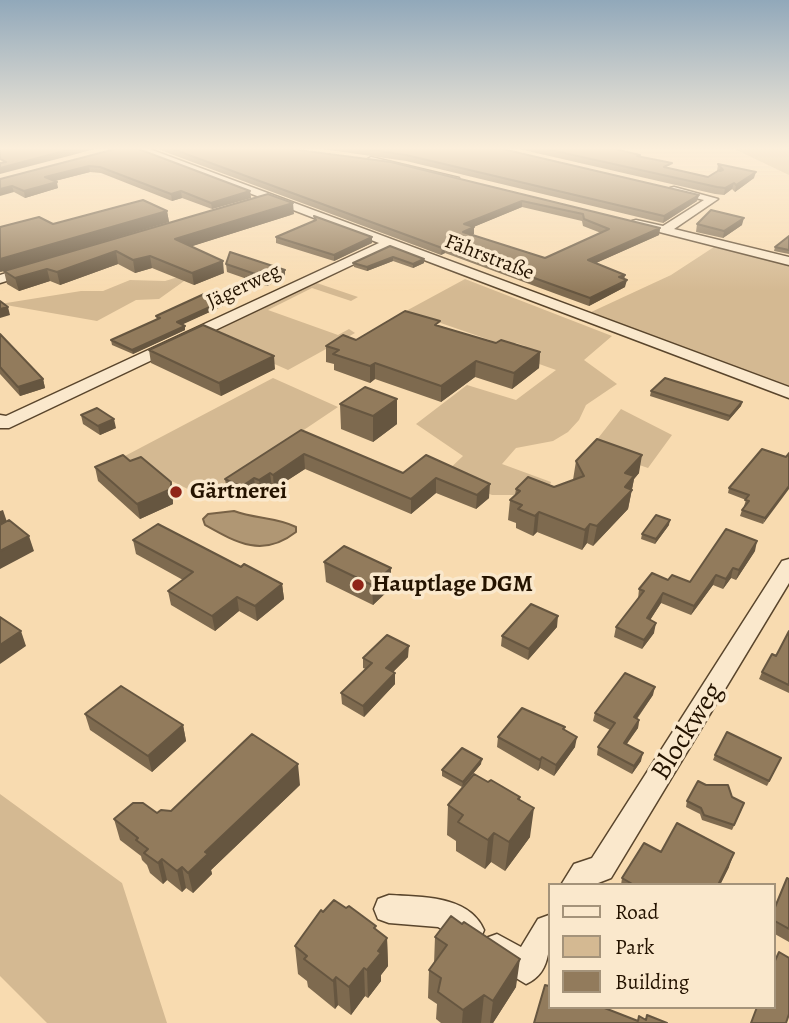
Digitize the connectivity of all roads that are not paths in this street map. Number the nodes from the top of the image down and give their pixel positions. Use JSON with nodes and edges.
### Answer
{"nodes":[{"id":1,"x":261,"y":195,"type":"edge"},
{"id":2,"x":695,"y":195,"type":"edge"},
{"id":3,"x":270,"y":198,"type":"junction"},
{"id":4,"x":246,"y":205,"type":"edge"},
{"id":5,"x":621,"y":219,"type":"edge"},
{"id":6,"x":665,"y":230,"type":"junction"},
{"id":7,"x":389,"y":243,"type":"junction"},
{"id":8,"x":789,"y":261,"type":"edge"},
{"id":9,"x":38,"y":267,"type":"edge"},
{"id":10,"x":0,"y":279,"type":"edge"},
{"id":11,"x":789,"y":393,"type":"edge"},
{"id":12,"x":2,"y":422,"type":"edge"},
{"id":13,"x":789,"y":566,"type":"edge"},
{"id":14,"x":577,"y":883,"type":"edge"},
{"id":15,"x":389,"y":909,"type":"dead end"},
{"id":16,"x":548,"y":931,"type":"edge"}],
"edges":[{"from":1,"to":3,"type":"street","name":"Fährstraße"},
{"from":2,"to":6,"type":"street"},
{"from":3,"to":4,"type":"street"},
{"from":3,"to":7,"type":"street","name":"Fährstraße"},
{"from":5,"to":6,"type":"street"},
{"from":6,"to":8,"type":"street"},
{"from":7,"to":11,"type":"street","name":"Fährstraße"},
{"from":7,"to":12,"type":"street","name":"Jägerweg"},
{"from":9,"to":10,"type":"street"},
{"from":13,"to":14,"type":"street","name":"Blockweg"},
{"from":15,"to":16,"type":"street"}]}
